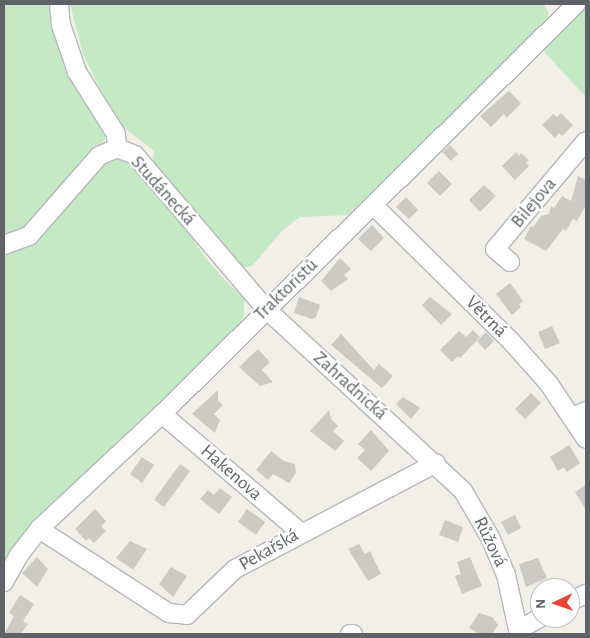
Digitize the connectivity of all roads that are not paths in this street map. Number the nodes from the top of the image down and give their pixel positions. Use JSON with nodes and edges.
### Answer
{"nodes":[{"id":1,"x":59,"y":4,"type":"edge"},
{"id":2,"x":576,"y":4,"type":"edge"},
{"id":3,"x":586,"y":141,"type":"edge"},
{"id":4,"x":117,"y":148,"type":"junction"},
{"id":5,"x":373,"y":206,"type":"junction"},
{"id":6,"x":4,"y":245,"type":"edge"},
{"id":7,"x":510,"y":262,"type":"dead end"},
{"id":8,"x":266,"y":309,"type":"junction"},
{"id":9,"x":162,"y":414,"type":"junction"},
{"id":10,"x":579,"y":414,"type":"edge"},
{"id":11,"x":586,"y":439,"type":"edge"},
{"id":12,"x":436,"y":463,"type":"junction"},
{"id":13,"x":39,"y":529,"type":"junction"},
{"id":14,"x":300,"y":532,"type":"junction"},
{"id":15,"x":4,"y":582,"type":"edge"},
{"id":16,"x":530,"y":624,"type":"edge"},
{"id":17,"x":518,"y":632,"type":"edge"}],
"edges":[{"from":1,"to":4,"type":"street"},
{"from":2,"to":5,"type":"street","name":"Traktoristů"},
{"from":3,"to":7,"type":"street","name":"Bilejova"},
{"from":4,"to":6,"type":"street","name":"Studánecká"},
{"from":4,"to":8,"type":"street","name":"Studánecká"},
{"from":5,"to":8,"type":"street","name":"Traktoristů"},
{"from":5,"to":10,"type":"street","name":"Větrná"},
{"from":8,"to":9,"type":"street","name":"Traktoristů"},
{"from":8,"to":12,"type":"street","name":"Zahradnická"},
{"from":9,"to":13,"type":"street","name":"Traktoristů"},
{"from":9,"to":14,"type":"street","name":"Hakenova"},
{"from":10,"to":11,"type":"street","name":"Větrná"},
{"from":12,"to":14,"type":"street","name":"Pekařská"},
{"from":12,"to":17,"type":"street","name":"Růžová"},
{"from":13,"to":14,"type":"street","name":"Pekařská"},
{"from":13,"to":15,"type":"street","name":"Traktoristů"},
{"from":16,"to":17,"type":"street"}]}
